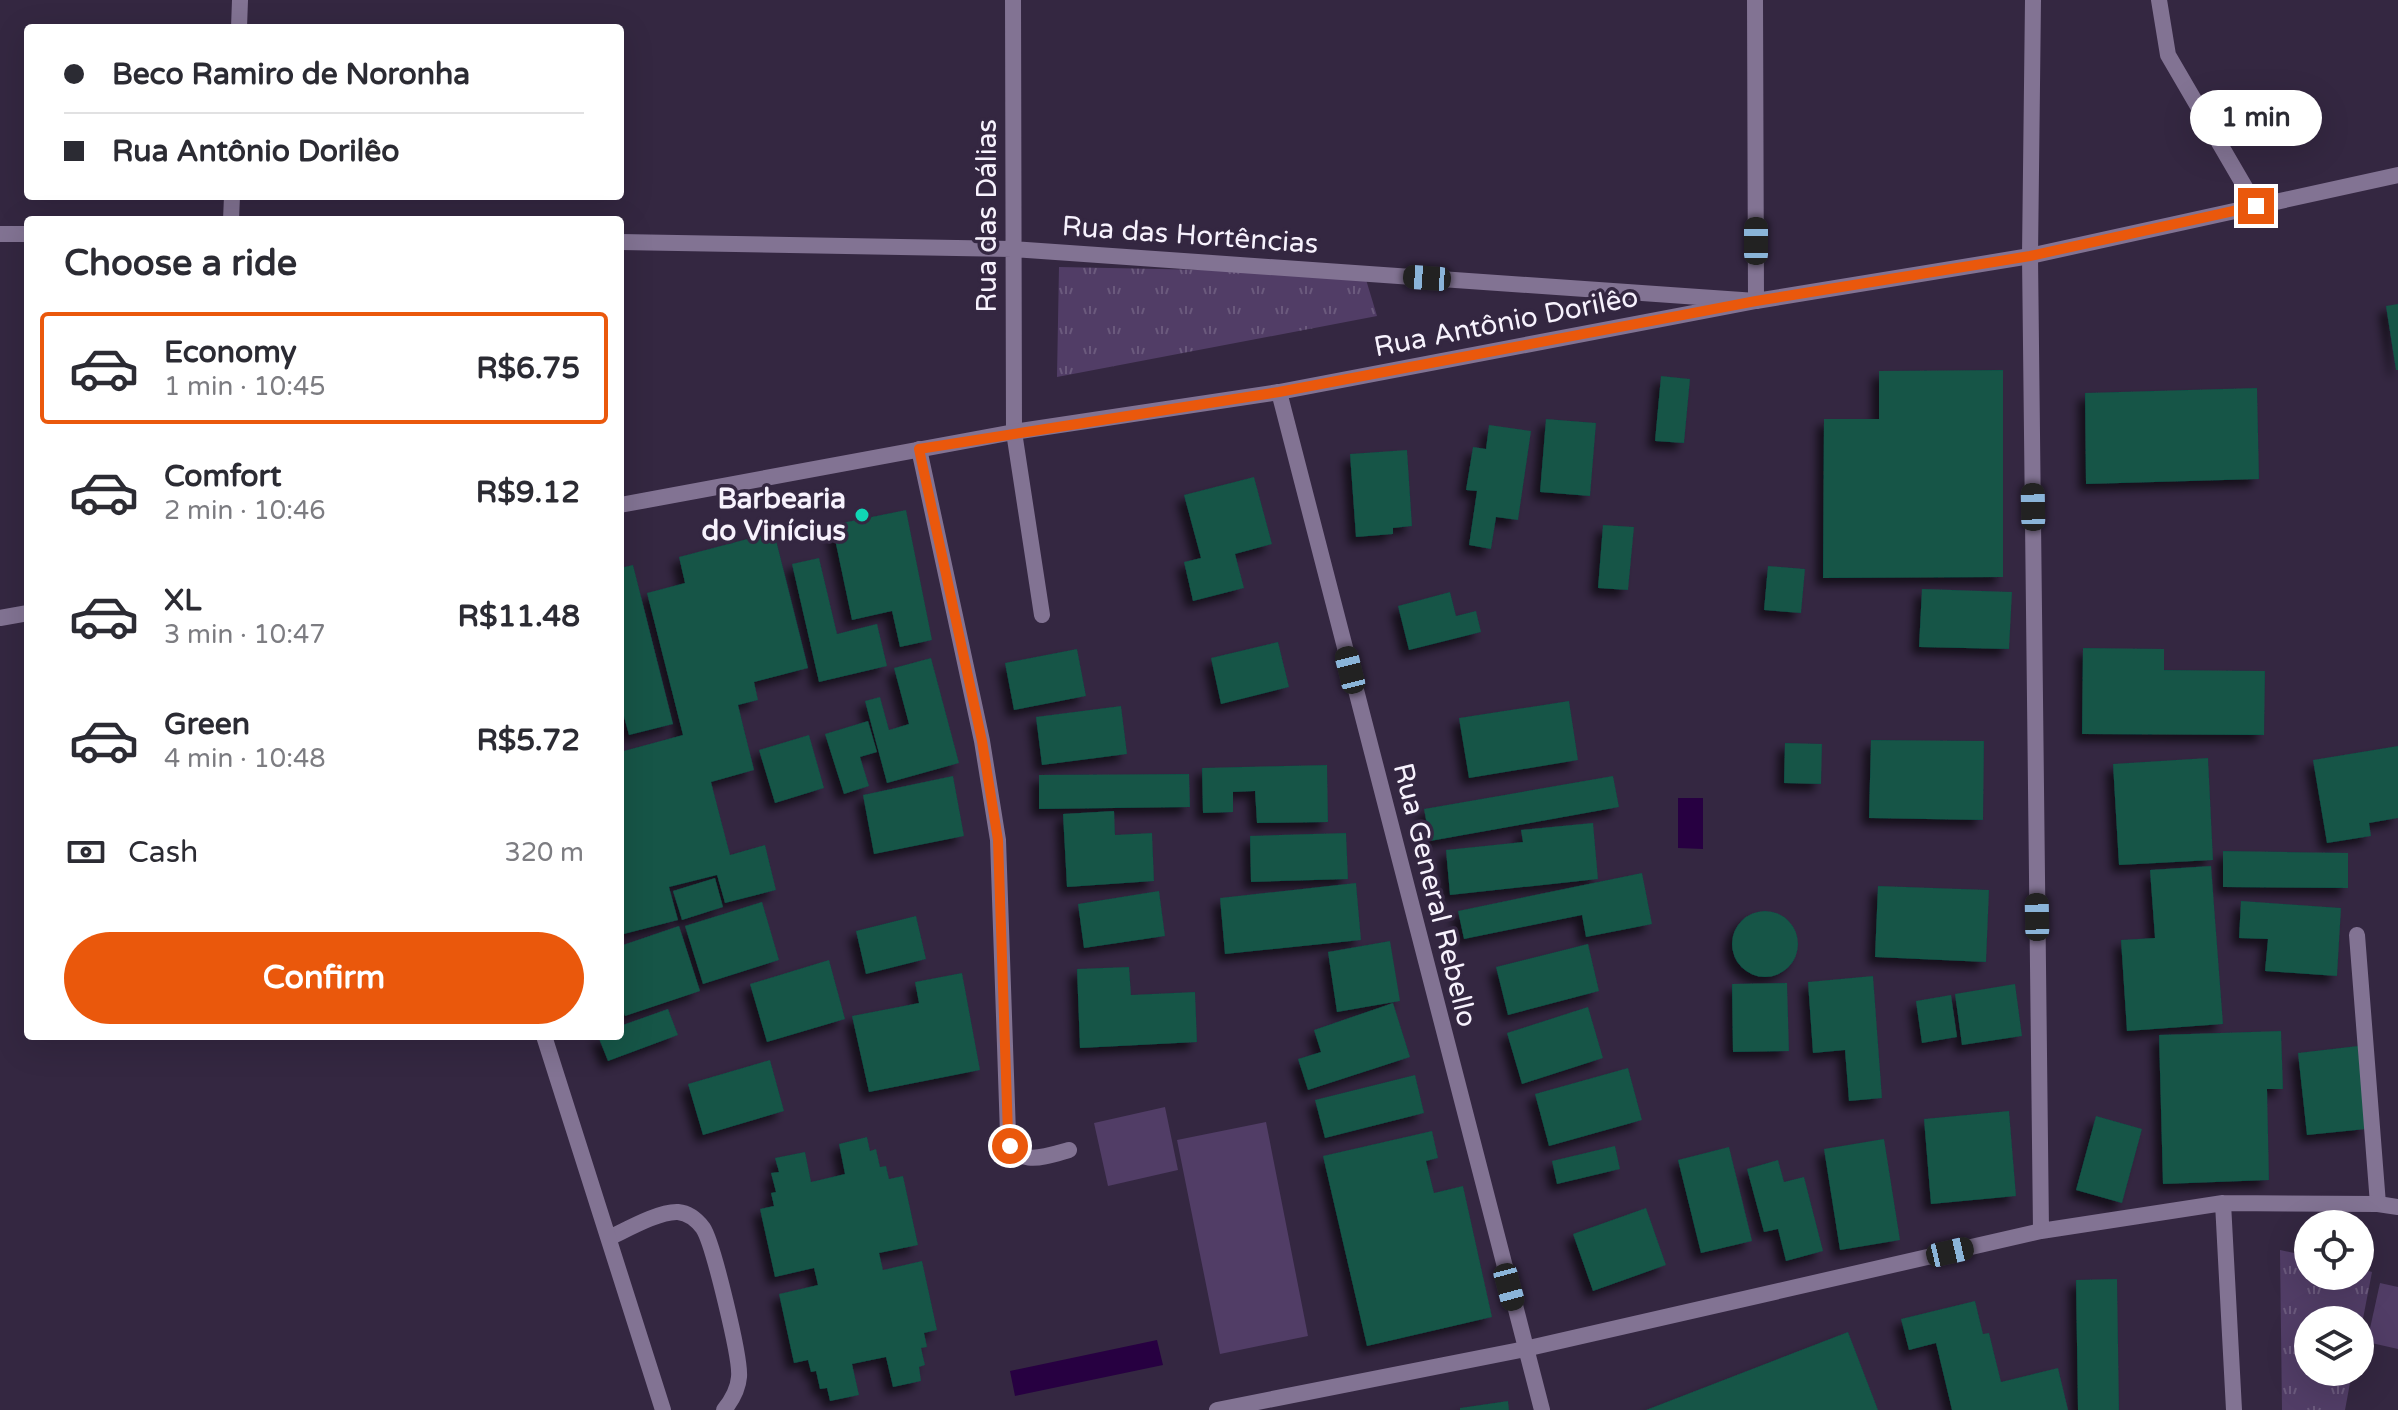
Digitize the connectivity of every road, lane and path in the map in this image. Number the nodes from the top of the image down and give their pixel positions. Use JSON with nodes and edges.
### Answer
{"nodes":[{"id":1,"x":240,"y":0,"type":"edge"},
{"id":2,"x":1013,"y":0,"type":"edge"},
{"id":3,"x":1755,"y":0,"type":"edge"},
{"id":4,"x":2033,"y":0,"type":"edge"},
{"id":5,"x":2159,"y":0,"type":"edge"},
{"id":6,"x":239,"y":24,"type":"edge"},
{"id":7,"x":2398,"y":175,"type":"edge"},
{"id":8,"x":2256,"y":206,"type":"junction"},
{"id":9,"x":0,"y":234,"type":"edge"},
{"id":10,"x":24,"y":234,"type":"edge"},
{"id":11,"x":624,"y":242,"type":"edge"},
{"id":12,"x":1012,"y":249,"type":"junction"},
{"id":13,"x":2030,"y":256,"type":"junction"},
{"id":14,"x":1756,"y":301,"type":"junction"},
{"id":15,"x":1279,"y":392,"type":"junction"},
{"id":16,"x":1014,"y":432,"type":"junction"},
{"id":17,"x":919,"y":449,"type":"junction"},
{"id":18,"x":624,"y":504,"type":"edge"},
{"id":19,"x":24,"y":614,"type":"edge"},
{"id":20,"x":1042,"y":615,"type":"dead end"},
{"id":21,"x":0,"y":618,"type":"edge"},
{"id":22,"x":2357,"y":935,"type":"dead end"},
{"id":23,"x":545,"y":1040,"type":"edge"},
{"id":24,"x":1069,"y":1150,"type":"dead end"},
{"id":25,"x":2223,"y":1203,"type":"junction"},
{"id":26,"x":2378,"y":1204,"type":"junction"},
{"id":27,"x":2398,"y":1207,"type":"edge"},
{"id":28,"x":2041,"y":1231,"type":"junction"},
{"id":29,"x":609,"y":1238,"type":"junction"},
{"id":30,"x":1525,"y":1349,"type":"junction"},
{"id":31,"x":663,"y":1410,"type":"edge"},
{"id":32,"x":724,"y":1410,"type":"edge"},
{"id":33,"x":1217,"y":1410,"type":"edge"},
{"id":34,"x":1542,"y":1410,"type":"edge"},
{"id":35,"x":2234,"y":1410,"type":"edge"}],
"edges":[{"from":1,"to":6,"type":"street"},
{"from":2,"to":12,"type":"street","name":"Rua das Dálias"},
{"from":3,"to":14,"type":"street"},
{"from":4,"to":13,"type":"street"},
{"from":5,"to":8,"type":"street"},
{"from":7,"to":8,"type":"street","name":"Rua Antônio Dorilêo"},
{"from":8,"to":13,"type":"street","name":"Rua Antônio Dorilêo"},
{"from":9,"to":10,"type":"street"},
{"from":11,"to":12,"type":"street","name":"Rua das Hortências"},
{"from":12,"to":14,"type":"street","name":"Rua das Hortências"},
{"from":12,"to":16,"type":"street","name":"Rua das Dálias"},
{"from":13,"to":14,"type":"street","name":"Rua Antônio Dorilêo"},
{"from":13,"to":28,"type":"street"},
{"from":14,"to":15,"type":"street","name":"Rua Antônio Dorilêo"},
{"from":15,"to":16,"type":"street","name":"Rua Antônio Dorilêo"},
{"from":15,"to":30,"type":"street","name":"Rua General Rebello"},
{"from":16,"to":17,"type":"street","name":"Rua Antônio Dorilêo"},
{"from":16,"to":20,"type":"street","name":"Rua das Dálias"},
{"from":17,"to":18,"type":"street","name":"Rua Antônio Dorilêo"},
{"from":17,"to":24,"type":"street"},
{"from":19,"to":21,"type":"street"},
{"from":22,"to":26,"type":"street"},
{"from":23,"to":29,"type":"street"},
{"from":25,"to":26,"type":"street"},
{"from":25,"to":28,"type":"street"},
{"from":25,"to":35,"type":"street"},
{"from":26,"to":27,"type":"street"},
{"from":28,"to":30,"type":"street"},
{"from":29,"to":31,"type":"street"},
{"from":29,"to":32,"type":"street"},
{"from":30,"to":33,"type":"street"},
{"from":30,"to":34,"type":"street","name":"Rua General Rebello"}]}
